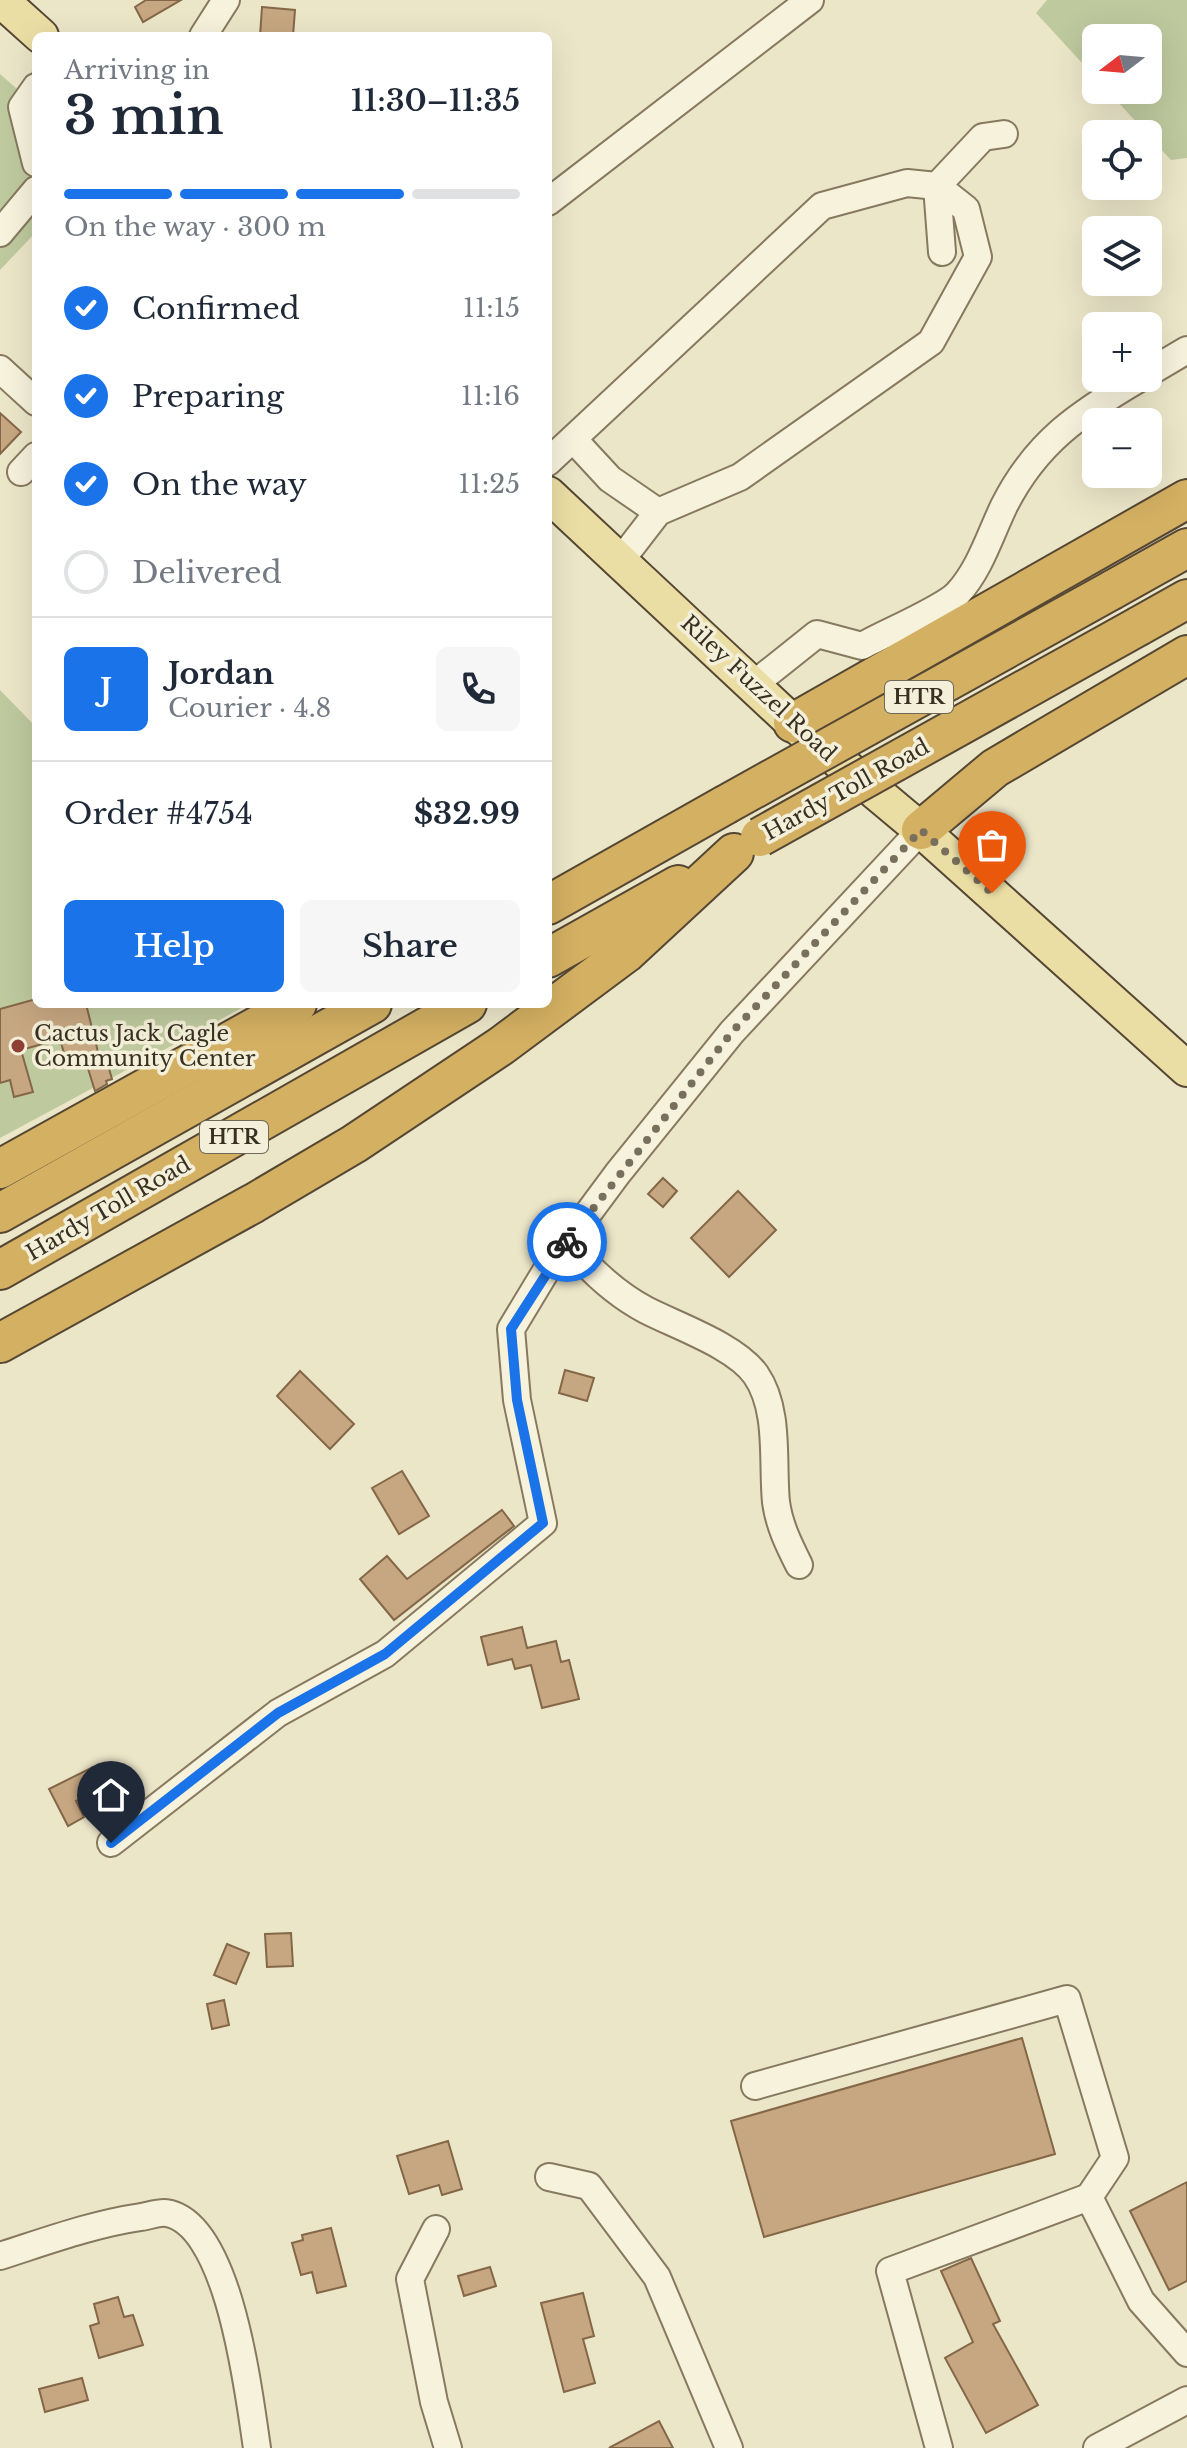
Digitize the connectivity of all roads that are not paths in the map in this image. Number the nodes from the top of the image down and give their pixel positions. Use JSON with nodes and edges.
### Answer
{"nodes":[{"id":1,"x":1,"y":0,"type":"edge"},
{"id":2,"x":226,"y":0,"type":"edge"},
{"id":3,"x":810,"y":0,"type":"edge"},
{"id":4,"x":37,"y":32,"type":"edge"},
{"id":5,"x":206,"y":32,"type":"edge"},
{"id":6,"x":32,"y":93,"type":"edge"},
{"id":7,"x":1004,"y":134,"type":"dead end"},
{"id":8,"x":32,"y":147,"type":"edge"},
{"id":9,"x":937,"y":186,"type":"junction"},
{"id":10,"x":32,"y":195,"type":"edge"},
{"id":11,"x":552,"y":199,"type":"edge"},
{"id":12,"x":0,"y":233,"type":"edge"},
{"id":13,"x":942,"y":252,"type":"dead end"},
{"id":14,"x":1187,"y":350,"type":"edge"},
{"id":15,"x":1162,"y":365,"type":"edge"},
{"id":16,"x":0,"y":369,"type":"edge"},
{"id":17,"x":1118,"y":392,"type":"edge"},
{"id":18,"x":32,"y":398,"type":"edge"},
{"id":19,"x":573,"y":439,"type":"junction"},
{"id":20,"x":552,"y":458,"type":"edge"},
{"id":21,"x":552,"y":498,"type":"edge"},
{"id":22,"x":1187,"y":499,"type":"edge"},
{"id":23,"x":658,"y":512,"type":"junction"},
{"id":24,"x":1187,"y":548,"type":"edge"},
{"id":25,"x":621,"y":560,"type":"junction"},
{"id":26,"x":1187,"y":599,"type":"edge"},
{"id":27,"x":1187,"y":655,"type":"edge"},
{"id":28,"x":753,"y":685,"type":"junction"},
{"id":29,"x":793,"y":723,"type":"junction"},
{"id":30,"x":921,"y":830,"type":"junction"},
{"id":31,"x":679,"y":831,"type":"junction"},
{"id":32,"x":747,"y":845,"type":"junction"},
{"id":33,"x":552,"y":875,"type":"edge"},
{"id":34,"x":552,"y":903,"type":"edge"},
{"id":35,"x":552,"y":956,"type":"edge"},
{"id":36,"x":290,"y":1008,"type":"edge"},
{"id":37,"x":365,"y":1008,"type":"edge"},
{"id":38,"x":460,"y":1008,"type":"edge"},
{"id":39,"x":1187,"y":1069,"type":"edge"},
{"id":40,"x":58,"y":1135,"type":"junction"},
{"id":41,"x":0,"y":1156,"type":"edge"},
{"id":42,"x":0,"y":1169,"type":"edge"},
{"id":43,"x":0,"y":1213,"type":"edge"},
{"id":44,"x":567,"y":1242,"type":"junction"},
{"id":45,"x":0,"y":1270,"type":"edge"},
{"id":46,"x":15,"y":1336,"type":"edge"},
{"id":47,"x":0,"y":1353,"type":"edge"},
{"id":48,"x":799,"y":1565,"type":"dead end"},
{"id":49,"x":111,"y":1843,"type":"dead end"},
{"id":50,"x":755,"y":2086,"type":"dead end"},
{"id":51,"x":549,"y":2177,"type":"dead end"},
{"id":52,"x":1089,"y":2197,"type":"junction"},
{"id":53,"x":436,"y":2229,"type":"dead end"},
{"id":54,"x":0,"y":2256,"type":"edge"},
{"id":55,"x":1187,"y":2353,"type":"edge"},
{"id":56,"x":1187,"y":2400,"type":"edge"},
{"id":57,"x":257,"y":2448,"type":"edge"},
{"id":58,"x":448,"y":2448,"type":"edge"},
{"id":59,"x":729,"y":2448,"type":"edge"},
{"id":60,"x":939,"y":2448,"type":"edge"},
{"id":61,"x":1097,"y":2448,"type":"edge"}],
"edges":[{"from":1,"to":4,"type":"main road"},
{"from":2,"to":5,"type":"street"},
{"from":3,"to":11,"type":"street"},
{"from":6,"to":8,"type":"street"},
{"from":7,"to":9,"type":"street"},
{"from":9,"to":13,"type":"street"},
{"from":9,"to":19,"type":"street"},
{"from":9,"to":23,"type":"street"},
{"from":10,"to":12,"type":"street"},
{"from":14,"to":15,"type":"street"},
{"from":16,"to":18,"type":"street"},
{"from":17,"to":28,"type":"street"},
{"from":19,"to":20,"type":"street"},
{"from":19,"to":23,"type":"street"},
{"from":21,"to":25,"type":"main road","name":"Riley Fuzzel Road"},
{"from":22,"to":29,"type":"highway"},
{"from":23,"to":25,"type":"street"},
{"from":24,"to":31,"type":"highway","name":"Hardy Toll Road","number":"HTR","bridge":true},
{"from":25,"to":28,"type":"main road","name":"Riley Fuzzel Road"},
{"from":26,"to":32,"type":"highway","name":"Hardy Toll Road","number":"HTR","bridge":true},
{"from":27,"to":30,"type":"highway"},
{"from":28,"to":29,"type":"main road","name":"Riley Fuzzel Road"},
{"from":29,"to":30,"type":"main road","name":"Riley Fuzzel Road"},
{"from":30,"to":39,"type":"main road","name":"Riley Fuzzel Road"},
{"from":30,"to":44,"type":"street"},
{"from":31,"to":33,"type":"highway"},
{"from":31,"to":34,"type":"highway","name":"Hardy Toll Road","number":"HTR"},
{"from":32,"to":35,"type":"highway","name":"Hardy Toll Road","number":"HTR"},
{"from":32,"to":46,"type":"highway"},
{"from":36,"to":40,"type":"highway"},
{"from":37,"to":43,"type":"highway","number":"HTR"},
{"from":38,"to":45,"type":"highway","name":"Hardy Toll Road","number":"HTR"},
{"from":40,"to":41,"type":"highway"},
{"from":40,"to":42,"type":"highway"},
{"from":44,"to":48,"type":"street"},
{"from":44,"to":49,"type":"street"},
{"from":46,"to":47,"type":"highway"},
{"from":50,"to":52,"type":"street"},
{"from":51,"to":59,"type":"street"},
{"from":52,"to":55,"type":"street"},
{"from":52,"to":60,"type":"street"},
{"from":53,"to":58,"type":"street"},
{"from":54,"to":57,"type":"street"},
{"from":56,"to":61,"type":"street"}]}
